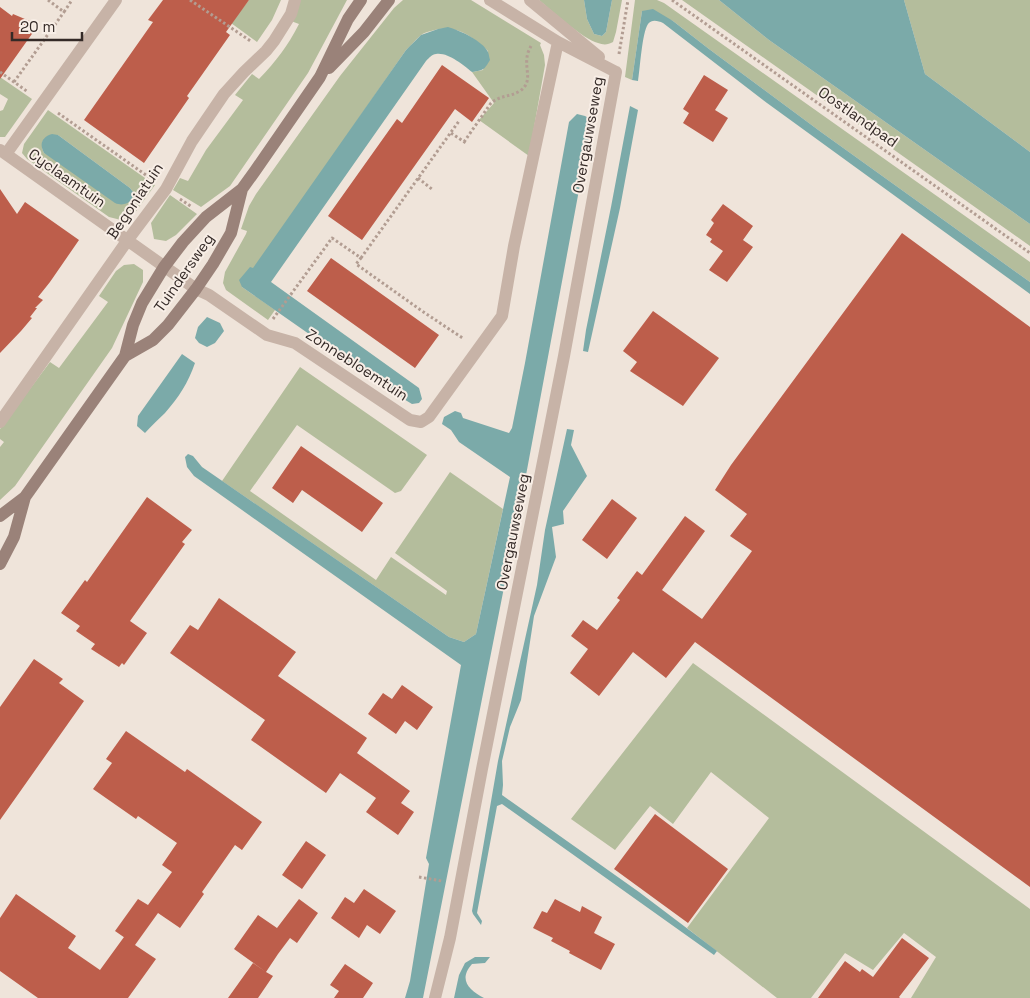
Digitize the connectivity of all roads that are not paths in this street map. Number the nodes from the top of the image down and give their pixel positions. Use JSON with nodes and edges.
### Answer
{"nodes":[{"id":1,"x":116,"y":0,"type":"edge"},
{"id":2,"x":295,"y":0,"type":"edge"},
{"id":3,"x":361,"y":0,"type":"edge"},
{"id":4,"x":389,"y":0,"type":"edge"},
{"id":5,"x":490,"y":0,"type":"edge"},
{"id":6,"x":530,"y":0,"type":"edge"},
{"id":7,"x":558,"y":42,"type":"junction"},
{"id":8,"x":616,"y":72,"type":"junction"},
{"id":9,"x":320,"y":77,"type":"junction"},
{"id":10,"x":3,"y":152,"type":"edge"},
{"id":11,"x":242,"y":190,"type":"junction"},
{"id":12,"x":127,"y":241,"type":"junction"},
{"id":13,"x":164,"y":267,"type":"junction"},
{"id":14,"x":196,"y":289,"type":"junction"},
{"id":15,"x":125,"y":356,"type":"junction"},
{"id":16,"x":0,"y":422,"type":"edge"},
{"id":17,"x":24,"y":497,"type":"junction"},
{"id":18,"x":0,"y":516,"type":"edge"},
{"id":19,"x":0,"y":564,"type":"edge"},
{"id":20,"x":435,"y":998,"type":"edge"}],
"edges":[{"from":1,"to":10,"type":"street"},
{"from":2,"to":12,"type":"street","name":"Begoniatuin"},
{"from":3,"to":9,"type":"main road","name":"Tuindersweg"},
{"from":4,"to":9,"type":"main road","name":"Tuindersweg"},
{"from":5,"to":7,"type":"street","name":"Overgauwseweg"},
{"from":6,"to":8,"type":"street","name":"Overgauwseweg"},
{"from":7,"to":8,"type":"street","name":"Overgauwseweg"},
{"from":7,"to":14,"type":"street","name":"Zonnebloemtuin"},
{"from":8,"to":20,"type":"street","name":"Overgauwseweg"},
{"from":9,"to":11,"type":"main road","name":"Tuindersweg"},
{"from":10,"to":12,"type":"street","name":"Cyclaamtuin"},
{"from":11,"to":13,"type":"main road","name":"Tuindersweg"},
{"from":11,"to":14,"type":"main road","name":"Tuindersweg"},
{"from":12,"to":13,"type":"street","name":"Cyclaamtuin"},
{"from":12,"to":16,"type":"street","name":"Begoniatuin"},
{"from":13,"to":14,"type":"street","name":"Zonnebloemtuin"},
{"from":13,"to":15,"type":"main road","name":"Tuindersweg"},
{"from":14,"to":15,"type":"main road","name":"Tuindersweg"},
{"from":15,"to":17,"type":"main road","name":"Tuindersweg"},
{"from":17,"to":18,"type":"main road","name":"Tuindersweg"},
{"from":17,"to":19,"type":"main road","name":"Tuindersweg"}]}
